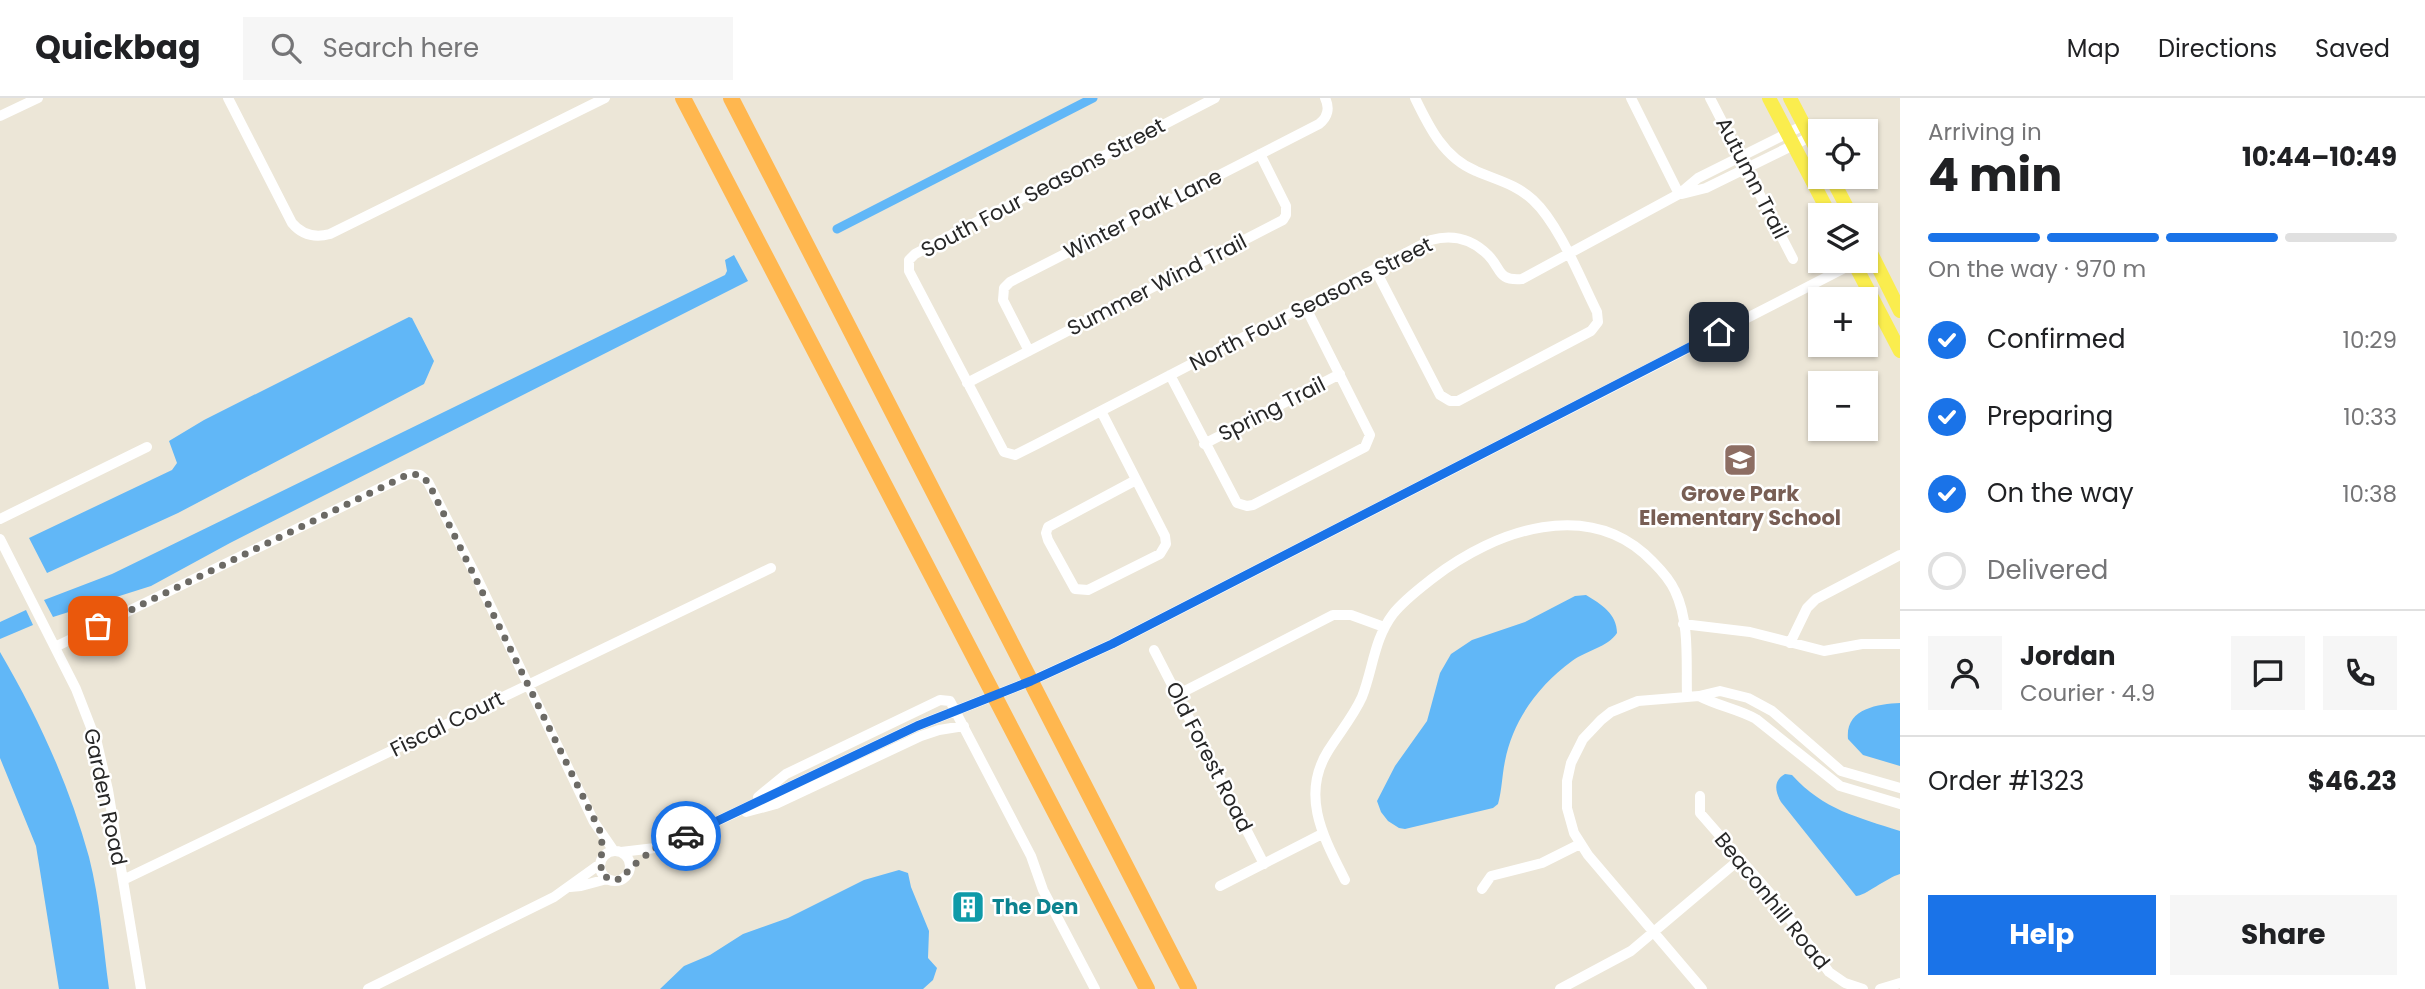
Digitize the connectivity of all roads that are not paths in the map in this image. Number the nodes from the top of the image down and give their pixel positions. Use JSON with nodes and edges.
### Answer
{"nodes":[{"id":1,"x":38,"y":98,"type":"edge"},
{"id":2,"x":228,"y":98,"type":"edge"},
{"id":3,"x":605,"y":98,"type":"edge"},
{"id":4,"x":683,"y":98,"type":"edge"},
{"id":5,"x":732,"y":98,"type":"edge"},
{"id":6,"x":1215,"y":98,"type":"edge"},
{"id":7,"x":1325,"y":98,"type":"edge"},
{"id":8,"x":1415,"y":98,"type":"edge"},
{"id":9,"x":1631,"y":98,"type":"edge"},
{"id":10,"x":1710,"y":98,"type":"edge"},
{"id":11,"x":1769,"y":98,"type":"edge"},
{"id":12,"x":1790,"y":98,"type":"edge"},
{"id":13,"x":0,"y":116,"type":"edge"},
{"id":14,"x":1807,"y":131,"type":"joint"},
{"id":15,"x":1791,"y":139,"type":"junction"},
{"id":16,"x":1260,"y":154,"type":"junction"},
{"id":17,"x":1744,"y":162,"type":"junction"},
{"id":18,"x":1679,"y":194,"type":"junction"},
{"id":19,"x":1824,"y":203,"type":"edge"},
{"id":20,"x":1569,"y":255,"type":"junction"},
{"id":21,"x":1793,"y":259,"type":"dead end"},
{"id":22,"x":1375,"y":269,"type":"junction"},
{"id":23,"x":1828,"y":273,"type":"edge"},
{"id":24,"x":1868,"y":273,"type":"edge"},
{"id":25,"x":1873,"y":273,"type":"edge"},
{"id":26,"x":1305,"y":306,"type":"junction"},
{"id":27,"x":1900,"y":311,"type":"edge"},
{"id":28,"x":1029,"y":351,"type":"junction"},
{"id":29,"x":1900,"y":351,"type":"edge"},
{"id":30,"x":1340,"y":374,"type":"junction"},
{"id":31,"x":1170,"y":375,"type":"junction"},
{"id":32,"x":967,"y":383,"type":"junction"},
{"id":33,"x":1101,"y":411,"type":"junction"},
{"id":34,"x":1204,"y":444,"type":"junction"},
{"id":35,"x":147,"y":447,"type":"dead end"},
{"id":36,"x":1136,"y":480,"type":"junction"},
{"id":37,"x":0,"y":519,"type":"edge"},
{"id":38,"x":0,"y":539,"type":"edge"},
{"id":39,"x":1900,"y":555,"type":"edge"},
{"id":40,"x":771,"y":568,"type":"dead end"},
{"id":41,"x":1684,"y":624,"type":"junction"},
{"id":42,"x":1384,"y":627,"type":"junction"},
{"id":43,"x":1790,"y":643,"type":"junction"},
{"id":44,"x":1900,"y":644,"type":"edge"},
{"id":45,"x":55,"y":647,"type":"junction"},
{"id":46,"x":1154,"y":650,"type":"dead end"},
{"id":47,"x":527,"y":686,"type":"junction"},
{"id":48,"x":1177,"y":695,"type":"junction"},
{"id":49,"x":1687,"y":696,"type":"junction"},
{"id":50,"x":1699,"y":696,"type":"junction"},
{"id":51,"x":964,"y":726,"type":"junction"},
{"id":52,"x":1900,"y":788,"type":"edge"},
{"id":53,"x":1700,"y":796,"type":"dead end"},
{"id":54,"x":1900,"y":804,"type":"edge"},
{"id":55,"x":750,"y":805,"type":"junction"},
{"id":56,"x":725,"y":817,"type":"junction"},
{"id":57,"x":1322,"y":834,"type":"junction"},
{"id":58,"x":602,"y":835,"type":"junction"},
{"id":59,"x":1580,"y":844,"type":"junction"},
{"id":60,"x":655,"y":848,"type":"junction"},
{"id":61,"x":617,"y":852,"type":"junction"},
{"id":62,"x":1740,"y":859,"type":"junction"},
{"id":63,"x":601,"y":861,"type":"junction"},
{"id":64,"x":1264,"y":864,"type":"junction"},
{"id":65,"x":630,"y":868,"type":"junction"},
{"id":66,"x":607,"y":879,"type":"junction"},
{"id":67,"x":123,"y":880,"type":"junction"},
{"id":68,"x":1345,"y":880,"type":"dead end"},
{"id":69,"x":1220,"y":886,"type":"dead end"},
{"id":70,"x":570,"y":887,"type":"junction"},
{"id":71,"x":1482,"y":889,"type":"dead end"},
{"id":72,"x":1656,"y":932,"type":"junction"},
{"id":73,"x":1900,"y":983,"type":"edge"},
{"id":74,"x":371,"y":988,"type":"edge"},
{"id":75,"x":141,"y":989,"type":"edge"},
{"id":76,"x":1095,"y":989,"type":"edge"},
{"id":77,"x":1147,"y":989,"type":"edge"},
{"id":78,"x":1189,"y":989,"type":"edge"},
{"id":79,"x":1560,"y":989,"type":"edge"},
{"id":80,"x":1702,"y":989,"type":"edge"},
{"id":81,"x":1863,"y":989,"type":"edge"},
{"id":82,"x":1880,"y":989,"type":"edge"}],
"edges":[{"from":1,"to":13,"type":"street"},
{"from":2,"to":3,"type":"street"},
{"from":4,"to":77,"type":"highway"},
{"from":5,"to":78,"type":"highway"},
{"from":6,"to":32,"type":"street","name":"South Four Seasons Street"},
{"from":7,"to":16,"type":"street","name":"Winter Park Lane"},
{"from":8,"to":20,"type":"street"},
{"from":9,"to":18,"type":"street"},
{"from":10,"to":17,"type":"street","name":"Autumn Trail"},
{"from":11,"to":15,"type":"main road"},
{"from":12,"to":14,"type":"main road"},
{"from":14,"to":15,"type":"street","name":"North Four Seasons Street"},
{"from":15,"to":17,"type":"street","name":"North Four Seasons Street"},
{"from":15,"to":19,"type":"main road"},
{"from":16,"to":28,"type":"street","name":"Summer Wind Trail"},
{"from":16,"to":28,"type":"street","name":"Winter Park Lane"},
{"from":17,"to":18,"type":"street","name":"North Four Seasons Street"},
{"from":17,"to":21,"type":"street","name":"Autumn Trail"},
{"from":18,"to":20,"type":"street","name":"North Four Seasons Street"},
{"from":20,"to":22,"type":"street","name":"North Four Seasons Street"},
{"from":20,"to":22,"type":"street"},
{"from":22,"to":26,"type":"street","name":"North Four Seasons Street"},
{"from":23,"to":55,"type":"street"},
{"from":24,"to":29,"type":"main road"},
{"from":25,"to":27,"type":"main road"},
{"from":26,"to":30,"type":"street"},
{"from":26,"to":31,"type":"street","name":"North Four Seasons Street"},
{"from":28,"to":32,"type":"street","name":"Summer Wind Trail"},
{"from":30,"to":34,"type":"street","name":"Spring Trail"},
{"from":30,"to":34,"type":"street"},
{"from":31,"to":33,"type":"street","name":"North Four Seasons Street"},
{"from":31,"to":34,"type":"street"},
{"from":32,"to":33,"type":"street","name":"North Four Seasons Street"},
{"from":33,"to":36,"type":"street"},
{"from":35,"to":37,"type":"street"},
{"from":36,"to":36,"type":"street"},
{"from":38,"to":45,"type":"street","name":"Garden Road"},
{"from":39,"to":43,"type":"street"},
{"from":40,"to":47,"type":"street","name":"Fiscal Court"},
{"from":41,"to":42,"type":"street"},
{"from":41,"to":43,"type":"street"},
{"from":41,"to":49,"type":"street"},
{"from":42,"to":48,"type":"street"},
{"from":42,"to":57,"type":"street"},
{"from":43,"to":44,"type":"street"},
{"from":45,"to":47,"type":"street"},
{"from":45,"to":67,"type":"street","name":"Garden Road"},
{"from":46,"to":48,"type":"street","name":"Old Forest Road"},
{"from":47,"to":58,"type":"street"},
{"from":47,"to":67,"type":"street","name":"Fiscal Court"},
{"from":48,"to":64,"type":"street","name":"Old Forest Road"},
{"from":49,"to":50,"type":"street"},
{"from":49,"to":59,"type":"street"},
{"from":50,"to":52,"type":"street"},
{"from":50,"to":54,"type":"street"},
{"from":51,"to":55,"type":"street"},
{"from":51,"to":56,"type":"street"},
{"from":51,"to":76,"type":"street"},
{"from":53,"to":62,"type":"street","name":"Beaconhill Road"},
{"from":55,"to":56,"type":"street"},
{"from":56,"to":60,"type":"street"},
{"from":57,"to":64,"type":"street"},
{"from":57,"to":68,"type":"street"},
{"from":58,"to":61,"type":"street"},
{"from":58,"to":63,"type":"street"},
{"from":59,"to":71,"type":"street"},
{"from":59,"to":72,"type":"street"},
{"from":60,"to":61,"type":"street"},
{"from":60,"to":65,"type":"street"},
{"from":61,"to":63,"type":"street"},
{"from":61,"to":65,"type":"street"},
{"from":62,"to":72,"type":"street"},
{"from":62,"to":81,"type":"street","name":"Beaconhill Road"},
{"from":63,"to":66,"type":"street"},
{"from":63,"to":70,"type":"street"},
{"from":64,"to":69,"type":"street"},
{"from":65,"to":66,"type":"street"},
{"from":66,"to":70,"type":"street"},
{"from":67,"to":75,"type":"street","name":"Garden Road"},
{"from":70,"to":74,"type":"street"},
{"from":72,"to":79,"type":"street"},
{"from":72,"to":80,"type":"street"},
{"from":73,"to":82,"type":"street"}]}
